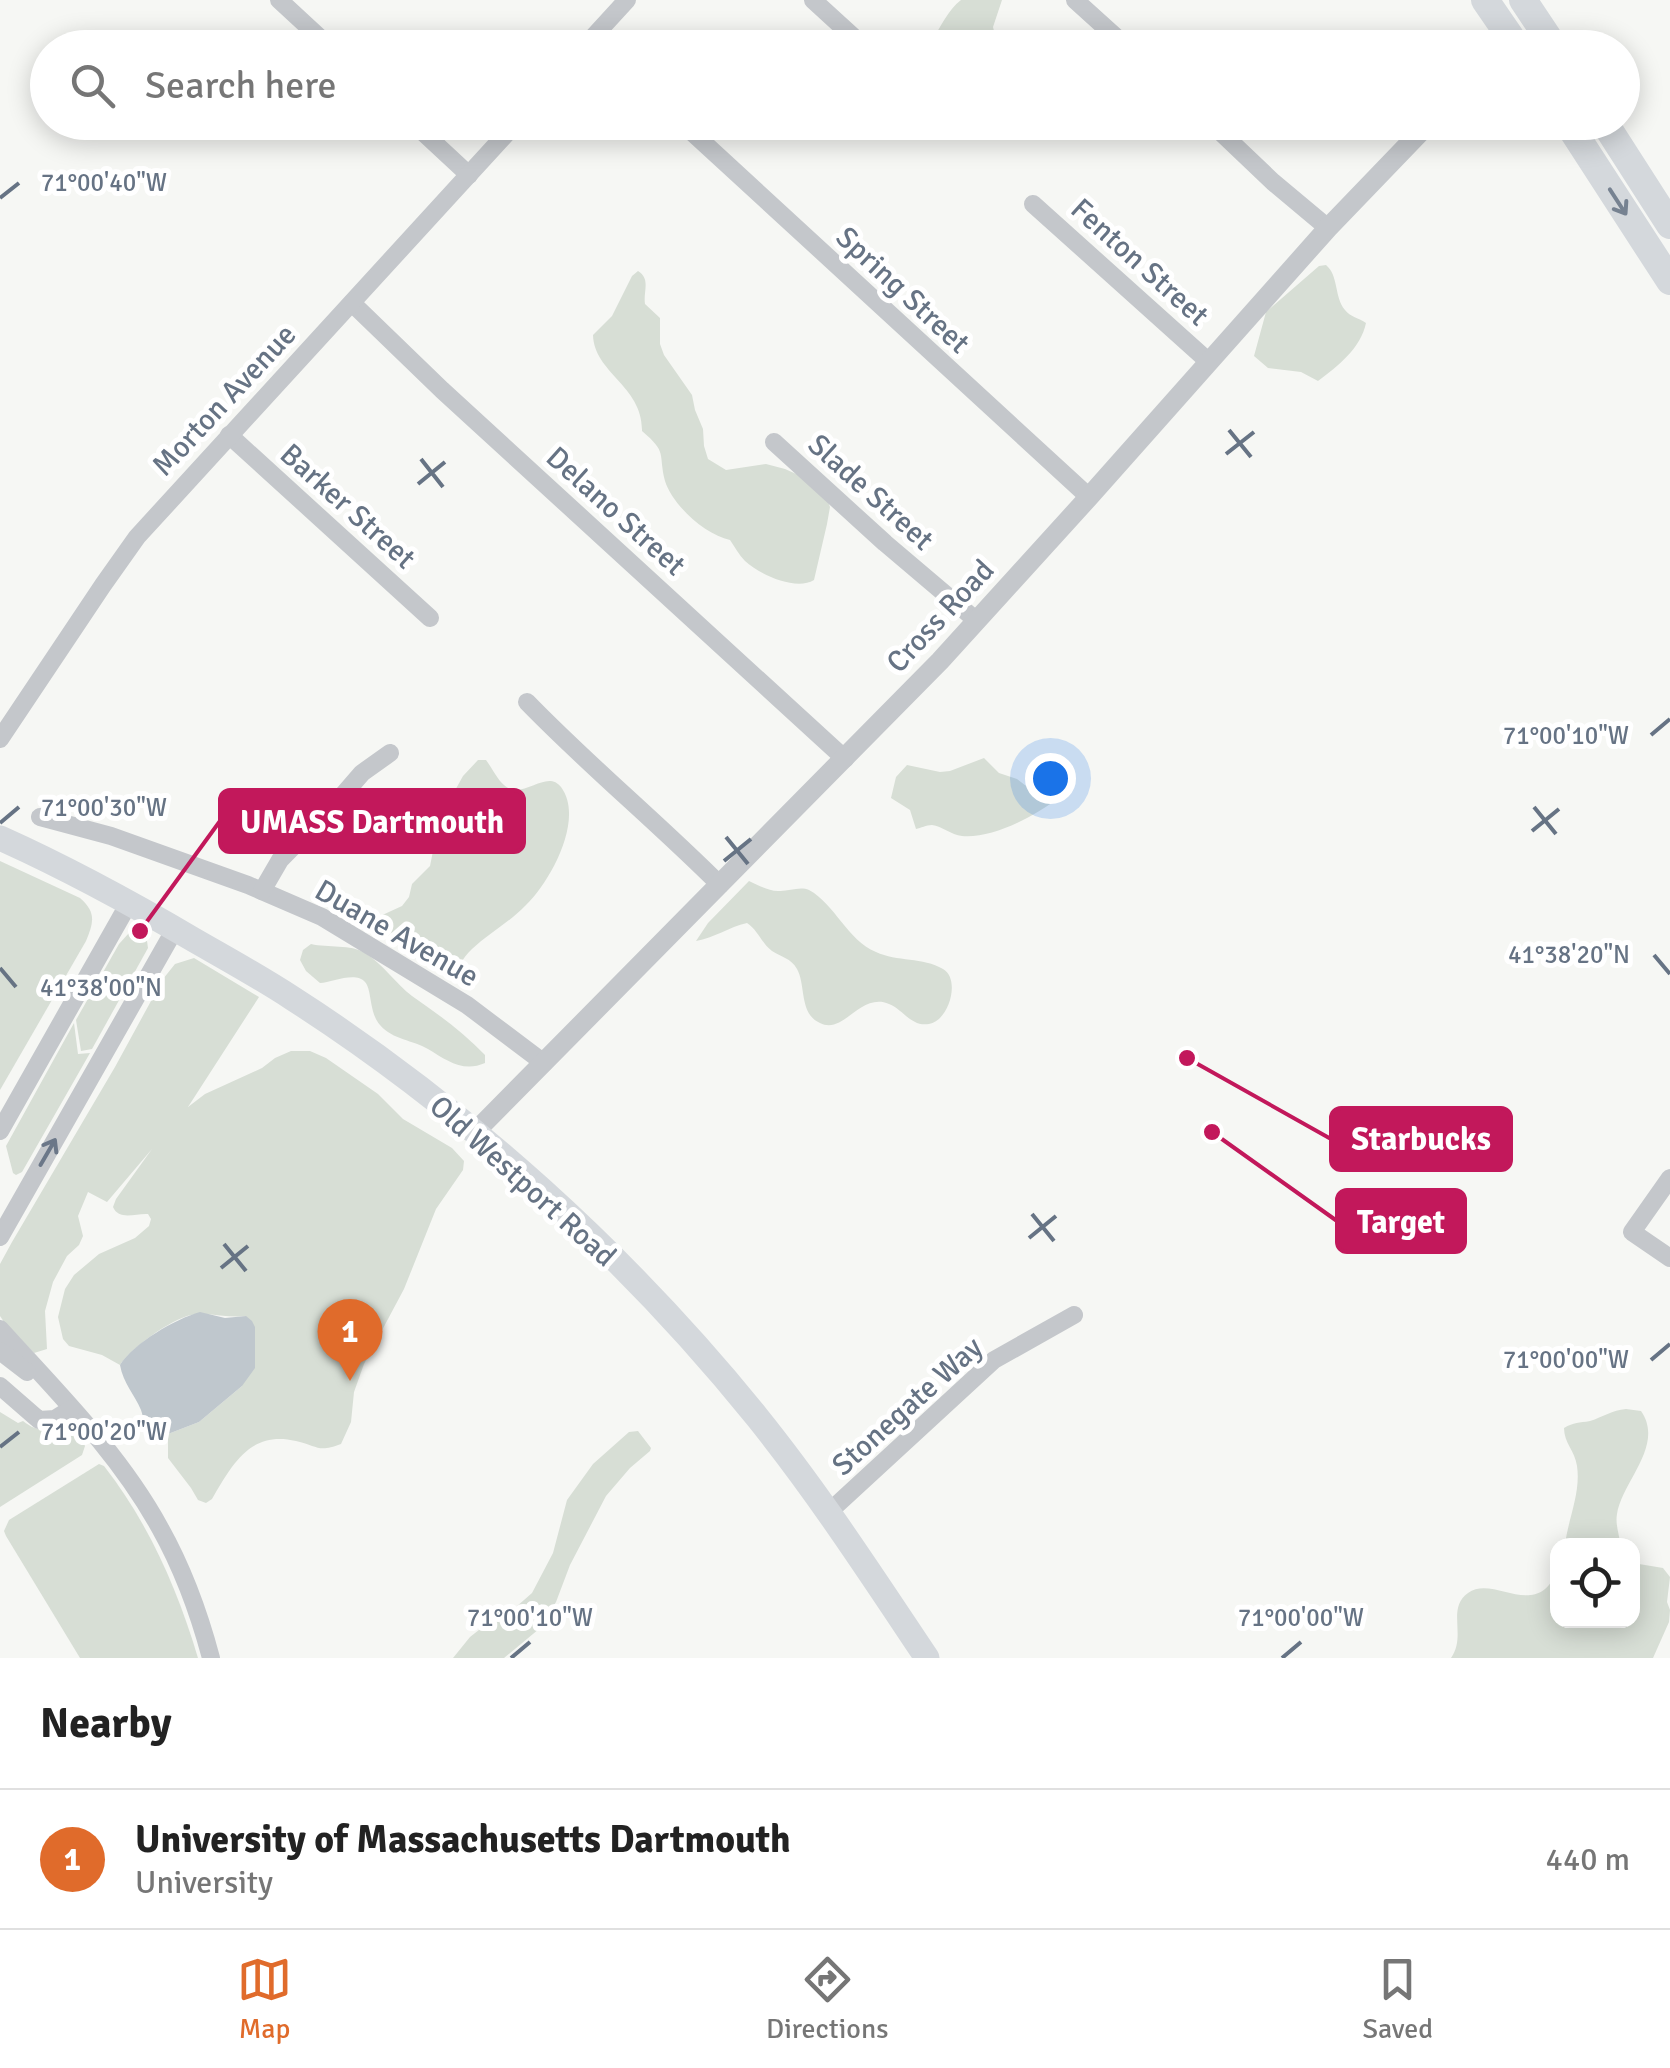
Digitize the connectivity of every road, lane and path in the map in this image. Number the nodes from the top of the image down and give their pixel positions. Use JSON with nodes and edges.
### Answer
{"nodes":[{"id":1,"x":279,"y":0,"type":"edge"},
{"id":2,"x":626,"y":0,"type":"edge"},
{"id":3,"x":813,"y":0,"type":"edge"},
{"id":4,"x":1075,"y":0,"type":"edge"},
{"id":5,"x":1486,"y":0,"type":"edge"},
{"id":6,"x":1531,"y":3,"type":"edge"},
{"id":7,"x":312,"y":30,"type":"edge"},
{"id":8,"x":603,"y":30,"type":"edge"},
{"id":9,"x":847,"y":30,"type":"edge"},
{"id":10,"x":1108,"y":30,"type":"edge"},
{"id":11,"x":1503,"y":30,"type":"edge"},
{"id":12,"x":1518,"y":30,"type":"edge"},
{"id":13,"x":1545,"y":30,"type":"edge"},
{"id":14,"x":431,"y":140,"type":"edge"},
{"id":15,"x":501,"y":140,"type":"edge"},
{"id":16,"x":701,"y":140,"type":"edge"},
{"id":17,"x":1229,"y":140,"type":"edge"},
{"id":18,"x":1413,"y":140,"type":"edge"},
{"id":19,"x":1579,"y":140,"type":"edge"},
{"id":20,"x":1616,"y":140,"type":"edge"},
{"id":21,"x":469,"y":175,"type":"junction"},
{"id":22,"x":1033,"y":204,"type":"dead end"},
{"id":23,"x":1670,"y":225,"type":"edge"},
{"id":24,"x":1328,"y":228,"type":"junction"},
{"id":25,"x":1670,"y":280,"type":"edge"},
{"id":26,"x":352,"y":302,"type":"junction"},
{"id":27,"x":1210,"y":362,"type":"junction"},
{"id":28,"x":229,"y":435,"type":"junction"},
{"id":29,"x":774,"y":442,"type":"dead end"},
{"id":30,"x":1089,"y":497,"type":"junction"},
{"id":31,"x":430,"y":618,"type":"dead end"},
{"id":32,"x":977,"y":621,"type":"junction"},
{"id":33,"x":526,"y":702,"type":"dead end"},
{"id":34,"x":0,"y":739,"type":"edge"},
{"id":35,"x":390,"y":753,"type":"dead end"},
{"id":36,"x":845,"y":759,"type":"junction"},
{"id":37,"x":40,"y":817,"type":"dead end"},
{"id":38,"x":0,"y":838,"type":"edge"},
{"id":39,"x":720,"y":885,"type":"junction"},
{"id":40,"x":262,"y":891,"type":"junction"},
{"id":41,"x":129,"y":903,"type":"junction"},
{"id":42,"x":175,"y":929,"type":"junction"},
{"id":43,"x":544,"y":1063,"type":"junction"},
{"id":44,"x":0,"y":1131,"type":"edge"},
{"id":45,"x":474,"y":1133,"type":"junction"},
{"id":46,"x":1670,"y":1178,"type":"edge"},
{"id":47,"x":8,"y":1206,"type":"edge"},
{"id":48,"x":0,"y":1237,"type":"edge"},
{"id":49,"x":1670,"y":1258,"type":"edge"},
{"id":50,"x":1074,"y":1315,"type":"dead end"},
{"id":51,"x":0,"y":1329,"type":"edge"},
{"id":52,"x":0,"y":1350,"type":"edge"},
{"id":53,"x":0,"y":1386,"type":"edge"},
{"id":54,"x":71,"y":1409,"type":"junction"},
{"id":55,"x":830,"y":1512,"type":"junction"},
{"id":56,"x":211,"y":1658,"type":"edge"},
{"id":57,"x":927,"y":1658,"type":"edge"}],
"edges":[{"from":1,"to":7,"type":"street"},
{"from":2,"to":8,"type":"street"},
{"from":3,"to":9,"type":"street"},
{"from":4,"to":10,"type":"street"},
{"from":5,"to":11,"type":"main road"},
{"from":6,"to":12,"type":"street"},
{"from":6,"to":13,"type":"main road"},
{"from":14,"to":21,"type":"street"},
{"from":15,"to":21,"type":"street","name":"Morton Avenue"},
{"from":16,"to":30,"type":"street","name":"Spring Street"},
{"from":17,"to":24,"type":"street"},
{"from":18,"to":24,"type":"street","name":"Cross Road"},
{"from":19,"to":25,"type":"main road","one_way":true},
{"from":20,"to":23,"type":"main road"},
{"from":21,"to":26,"type":"street","name":"Morton Avenue"},
{"from":22,"to":27,"type":"street","name":"Fenton Street"},
{"from":24,"to":27,"type":"street","name":"Cross Road"},
{"from":26,"to":28,"type":"street","name":"Morton Avenue"},
{"from":26,"to":36,"type":"street","name":"Delano Street"},
{"from":27,"to":30,"type":"street","name":"Cross Road"},
{"from":28,"to":31,"type":"street","name":"Barker Street"},
{"from":28,"to":34,"type":"street","name":"Morton Avenue"},
{"from":29,"to":32,"type":"street","name":"Slade Street"},
{"from":30,"to":32,"type":"street","name":"Cross Road"},
{"from":32,"to":36,"type":"street","name":"Cross Road"},
{"from":33,"to":39,"type":"street"},
{"from":35,"to":40,"type":"street"},
{"from":36,"to":39,"type":"street","name":"Cross Road"},
{"from":37,"to":40,"type":"street","name":"Duane Avenue"},
{"from":38,"to":41,"type":"main road","name":"Old Westport Road"},
{"from":39,"to":43,"type":"street","name":"Cross Road"},
{"from":40,"to":43,"type":"street","name":"Duane Avenue"},
{"from":41,"to":42,"type":"main road","name":"Old Westport Road"},
{"from":41,"to":44,"type":"street"},
{"from":42,"to":45,"type":"main road","name":"Old Westport Road"},
{"from":47,"to":42,"type":"street","one_way":true},
{"from":43,"to":45,"type":"street","name":"Cross Road"},
{"from":45,"to":55,"type":"main road","name":"Old Westport Road"},
{"from":46,"to":49,"type":"street"},
{"from":47,"to":48,"type":"street"},
{"from":50,"to":55,"type":"street","name":"Stonegate Way"},
{"from":51,"to":54,"type":"street"},
{"from":52,"to":54,"type":"street"},
{"from":53,"to":54,"type":"street"},
{"from":54,"to":56,"type":"street"},
{"from":55,"to":57,"type":"main road","name":"Old Westport Road"}]}
